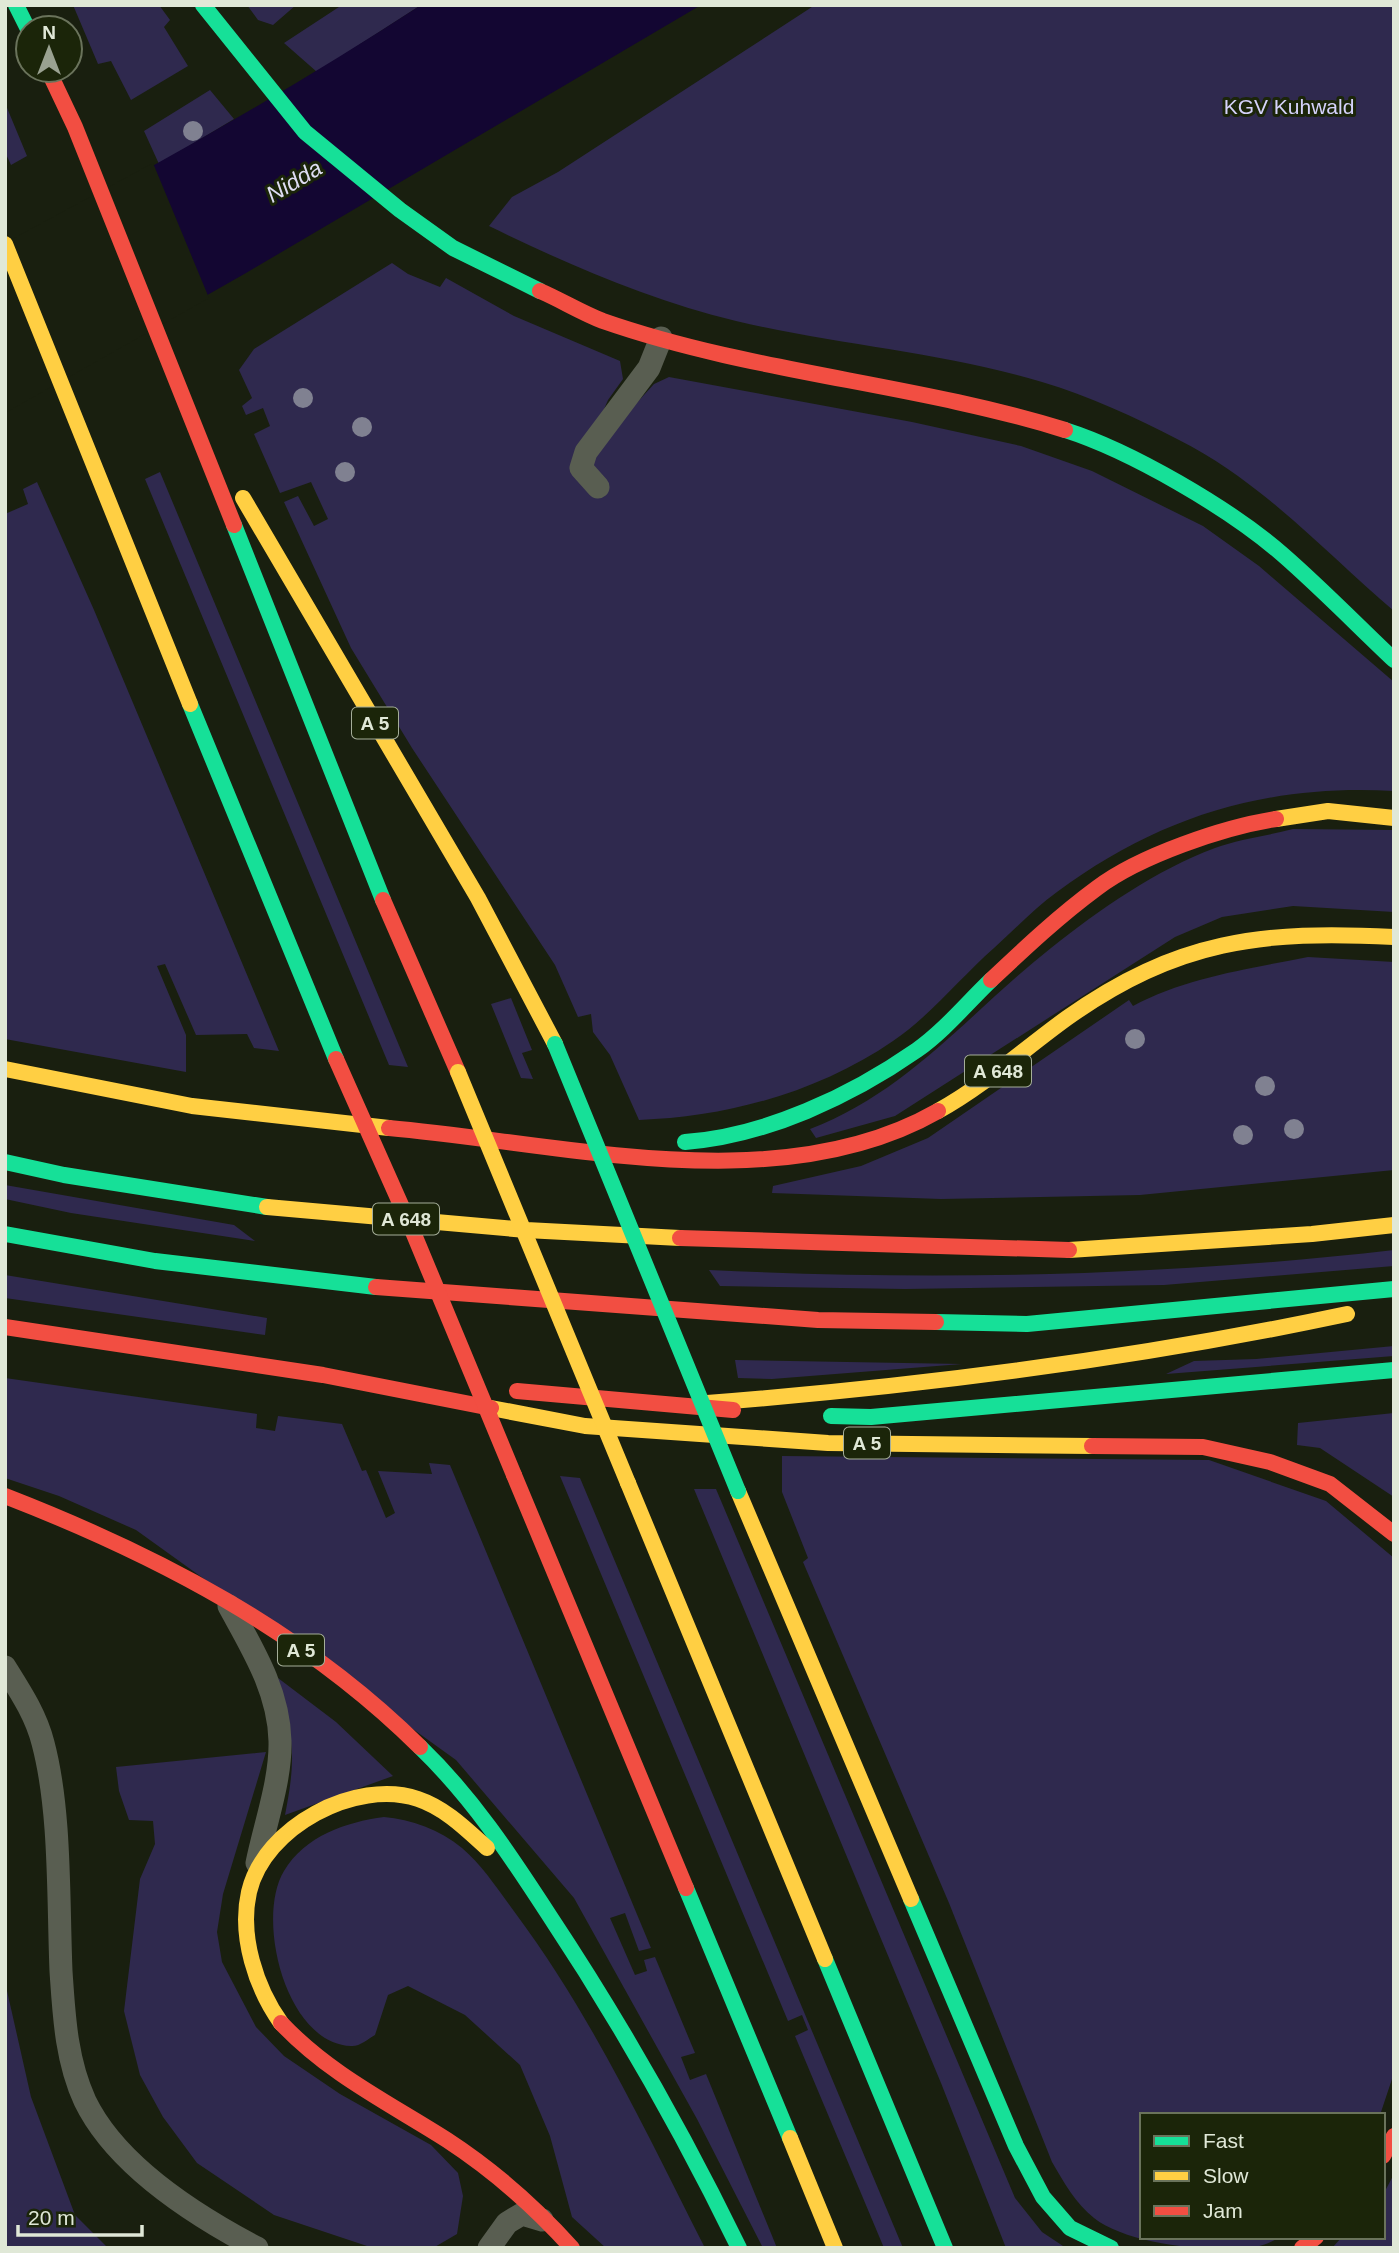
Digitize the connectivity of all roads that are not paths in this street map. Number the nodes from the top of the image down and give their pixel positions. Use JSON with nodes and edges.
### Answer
{"nodes":[{"id":1,"x":203,"y":5,"type":"edge"},
{"id":2,"x":55,"y":84,"type":"edge"},
{"id":3,"x":5,"y":244,"type":"edge"},
{"id":4,"x":661,"y":338,"type":"junction"},
{"id":5,"x":188,"y":406,"type":"junction"},
{"id":6,"x":598,"y":487,"type":"dead end"},
{"id":7,"x":1394,"y":660,"type":"edge"},
{"id":8,"x":1394,"y":818,"type":"edge"},
{"id":9,"x":1394,"y":937,"type":"edge"},
{"id":10,"x":5,"y":1069,"type":"edge"},
{"id":11,"x":585,"y":1149,"type":"junction"},
{"id":12,"x":5,"y":1162,"type":"edge"},
{"id":13,"x":1394,"y":1225,"type":"edge"},
{"id":14,"x":5,"y":1234,"type":"edge"},
{"id":15,"x":1394,"y":1289,"type":"edge"},
{"id":16,"x":1394,"y":1303,"type":"edge"},
{"id":17,"x":5,"y":1326,"type":"edge"},
{"id":18,"x":1394,"y":1370,"type":"edge"},
{"id":19,"x":323,"y":1375,"type":"junction"},
{"id":20,"x":684,"y":1405,"type":"junction"},
{"id":21,"x":776,"y":1414,"type":"dead end"},
{"id":22,"x":816,"y":1416,"type":"dead end"},
{"id":23,"x":5,"y":1496,"type":"edge"},
{"id":24,"x":1394,"y":1534,"type":"edge"},
{"id":25,"x":226,"y":1600,"type":"junction"},
{"id":26,"x":5,"y":1667,"type":"edge"},
{"id":27,"x":254,"y":1877,"type":"junction"},
{"id":28,"x":531,"y":1888,"type":"junction"},
{"id":29,"x":1394,"y":2136,"type":"edge"},
{"id":30,"x":1385,"y":2152,"type":"edge"},
{"id":31,"x":554,"y":2228,"type":"junction"},
{"id":32,"x":257,"y":2248,"type":"edge"},
{"id":33,"x":489,"y":2248,"type":"edge"},
{"id":34,"x":572,"y":2248,"type":"edge"},
{"id":35,"x":739,"y":2248,"type":"edge"},
{"id":36,"x":835,"y":2248,"type":"edge"},
{"id":37,"x":945,"y":2248,"type":"edge"},
{"id":38,"x":1111,"y":2248,"type":"edge"}],
"edges":[{"from":1,"to":4,"type":"highway"},
{"from":2,"to":5,"type":"highway","number":"A 5"},
{"from":3,"to":36,"type":"highway","bridge":true},
{"from":4,"to":6,"type":"lane"},
{"from":4,"to":7,"type":"highway"},
{"from":5,"to":37,"type":"highway","number":"A 5","bridge":true},
{"from":5,"to":38,"type":"highway","number":"A 5","bridge":true},
{"from":8,"to":11,"type":"highway"},
{"from":9,"to":11,"type":"highway","number":"A 648"},
{"from":10,"to":11,"type":"highway","number":"A 648"},
{"from":12,"to":13,"type":"highway","number":"A 648"},
{"from":14,"to":15,"type":"highway"},
{"from":16,"to":20,"type":"highway"},
{"from":17,"to":19,"type":"highway"},
{"from":18,"to":22,"type":"highway"},
{"from":19,"to":20,"type":"highway"},
{"from":19,"to":24,"type":"highway","number":"A 5"},
{"from":20,"to":21,"type":"highway"},
{"from":23,"to":25,"type":"highway","number":"A 5"},
{"from":25,"to":27,"type":"lane"},
{"from":25,"to":28,"type":"highway","number":"A 5"},
{"from":26,"to":32,"type":"lane"},
{"from":27,"to":28,"type":"highway"},
{"from":27,"to":31,"type":"highway"},
{"from":28,"to":35,"type":"highway","number":"A 5"},
{"from":29,"to":30,"type":"highway"},
{"from":31,"to":33,"type":"lane"},
{"from":31,"to":34,"type":"highway"}]}
